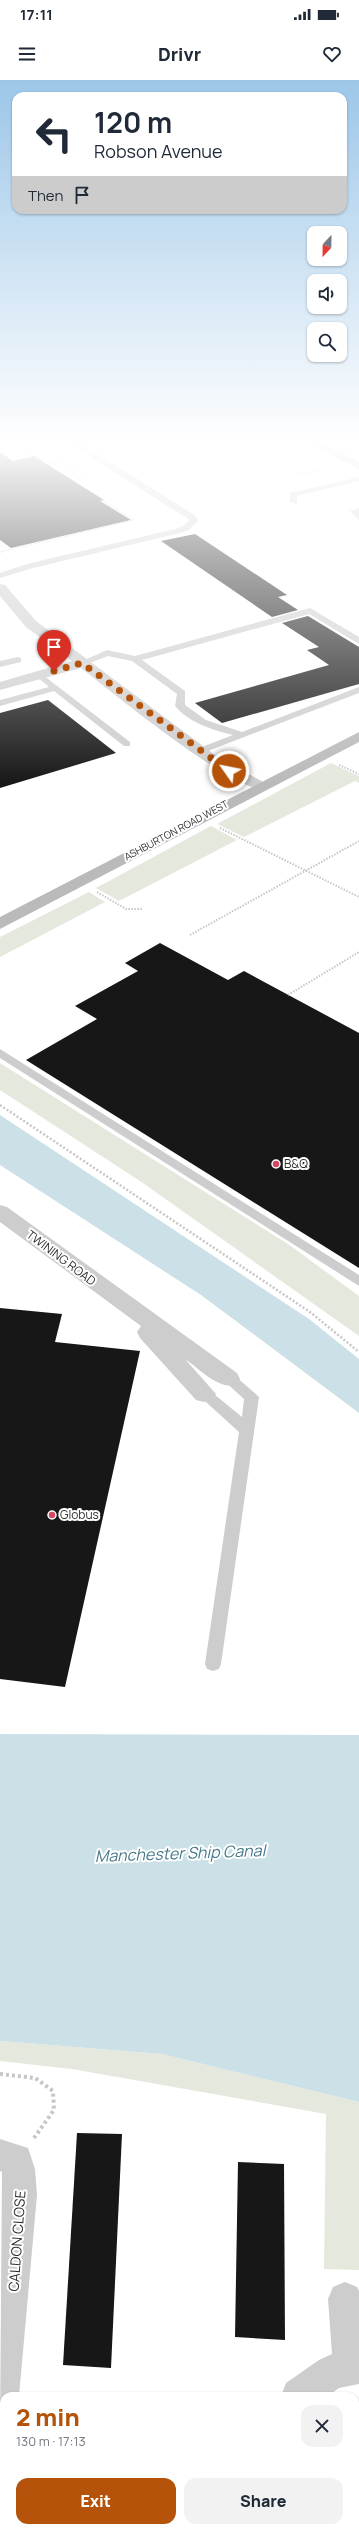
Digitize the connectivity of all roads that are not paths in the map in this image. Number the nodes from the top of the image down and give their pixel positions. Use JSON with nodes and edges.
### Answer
{"nodes":[{"id":1,"x":64,"y":557,"type":"edge"},
{"id":2,"x":0,"y":576,"type":"edge"},
{"id":3,"x":0,"y":588,"type":"edge"},
{"id":4,"x":359,"y":640,"type":"edge"},
{"id":5,"x":135,"y":659,"type":"junction"},
{"id":6,"x":18,"y":660,"type":"dead end"},
{"id":7,"x":82,"y":663,"type":"junction"},
{"id":8,"x":0,"y":664,"type":"edge"},
{"id":9,"x":39,"y":675,"type":"junction"},
{"id":10,"x":0,"y":686,"type":"edge"},
{"id":11,"x":56,"y":688,"type":"junction"},
{"id":12,"x":359,"y":690,"type":"edge"},
{"id":13,"x":0,"y":703,"type":"edge"},
{"id":14,"x":244,"y":735,"type":"junction"},
{"id":15,"x":357,"y":737,"type":"edge"},
{"id":16,"x":127,"y":744,"type":"dead end"},
{"id":17,"x":200,"y":751,"type":"junction"},
{"id":18,"x":260,"y":786,"type":"junction"},
{"id":19,"x":0,"y":924,"type":"edge"},
{"id":20,"x":0,"y":1053,"type":"edge"},
{"id":21,"x":0,"y":1212,"type":"edge"},
{"id":22,"x":359,"y":1281,"type":"edge"},
{"id":23,"x":122,"y":1303,"type":"junction"},
{"id":24,"x":229,"y":1379,"type":"joint"},
{"id":25,"x":204,"y":1394,"type":"joint"},
{"id":26,"x":247,"y":1430,"type":"junction"},
{"id":27,"x":213,"y":1664,"type":"dead end"},
{"id":28,"x":8,"y":2158,"type":"edge"},
{"id":29,"x":345,"y":2299,"type":"dead end"},
{"id":30,"x":355,"y":2366,"type":"edge"},
{"id":31,"x":1,"y":2392,"type":"edge"},
{"id":32,"x":304,"y":2392,"type":"edge"}],
"edges":[{"from":1,"to":2,"type":"lane"},
{"from":3,"to":7,"type":"street"},
{"from":4,"to":5,"type":"lane"},
{"from":5,"to":7,"type":"lane"},
{"from":5,"to":14,"type":"lane"},
{"from":6,"to":8,"type":"lane"},
{"from":7,"to":9,"type":"street"},
{"from":7,"to":17,"type":"street"},
{"from":9,"to":10,"type":"street"},
{"from":9,"to":11,"type":"lane"},
{"from":11,"to":13,"type":"lane"},
{"from":11,"to":16,"type":"lane"},
{"from":12,"to":14,"type":"lane"},
{"from":14,"to":17,"type":"lane"},
{"from":15,"to":18,"type":"main road","name":"ASHBURTON ROAD WEST"},
{"from":17,"to":18,"type":"street"},
{"from":18,"to":19,"type":"main road","name":"ASHBURTON ROAD WEST"},
{"from":20,"to":22,"type":"lane"},
{"from":21,"to":23,"type":"street","name":"TWINING ROAD"},
{"from":23,"to":24,"type":"street"},
{"from":23,"to":25,"type":"street"},
{"from":24,"to":26,"type":"lane"},
{"from":25,"to":26,"type":"lane"},
{"from":26,"to":27,"type":"lane"},
{"from":28,"to":31,"type":"street","name":"CALDON CLOSE"},
{"from":29,"to":30,"type":"street"},
{"from":30,"to":32,"type":"street"}]}
